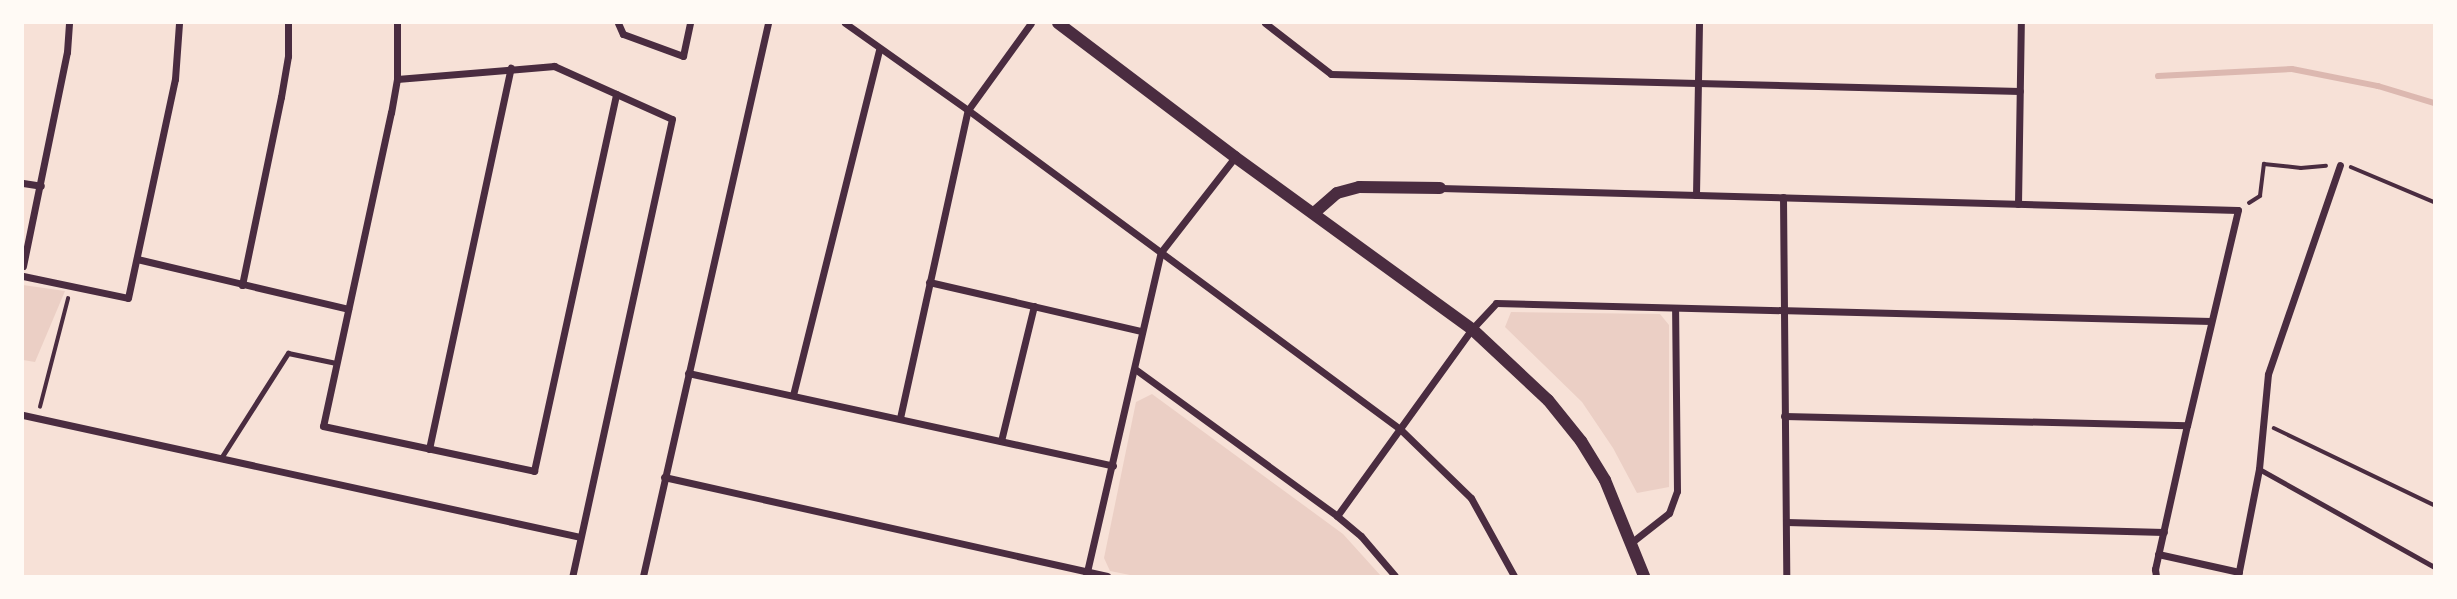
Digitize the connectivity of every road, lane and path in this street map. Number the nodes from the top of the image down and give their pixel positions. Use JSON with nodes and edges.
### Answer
{"nodes":[{"id":1,"x":69,"y":23,"type":"edge"},
{"id":2,"x":179,"y":23,"type":"edge"},
{"id":3,"x":288,"y":23,"type":"edge"},
{"id":4,"x":397,"y":23,"type":"edge"},
{"id":5,"x":618,"y":23,"type":"edge"},
{"id":6,"x":690,"y":23,"type":"edge"},
{"id":7,"x":768,"y":23,"type":"edge"},
{"id":8,"x":845,"y":23,"type":"edge"},
{"id":9,"x":1031,"y":23,"type":"edge"},
{"id":10,"x":1058,"y":23,"type":"edge"},
{"id":11,"x":1265,"y":23,"type":"edge"},
{"id":12,"x":1699,"y":23,"type":"edge"},
{"id":13,"x":2021,"y":23,"type":"edge"},
{"id":14,"x":879,"y":49,"type":"junction"},
{"id":15,"x":511,"y":68,"type":"junction"},
{"id":16,"x":397,"y":79,"type":"junction"},
{"id":17,"x":1698,"y":83,"type":"junction"},
{"id":18,"x":2020,"y":92,"type":"junction"},
{"id":19,"x":617,"y":94,"type":"junction"},
{"id":20,"x":968,"y":110,"type":"junction"},
{"id":21,"x":1235,"y":157,"type":"junction"},
{"id":22,"x":2340,"y":165,"type":"dead end"},
{"id":23,"x":23,"y":183,"type":"edge"},
{"id":24,"x":40,"y":186,"type":"junction"},
{"id":25,"x":1440,"y":188,"type":"joint"},
{"id":26,"x":1696,"y":195,"type":"junction"},
{"id":27,"x":1783,"y":197,"type":"junction"},
{"id":28,"x":2018,"y":204,"type":"junction"},
{"id":29,"x":1314,"y":213,"type":"junction"},
{"id":30,"x":1161,"y":252,"type":"junction"},
{"id":31,"x":137,"y":259,"type":"junction"},
{"id":32,"x":23,"y":266,"type":"edge"},
{"id":33,"x":23,"y":276,"type":"edge"},
{"id":34,"x":929,"y":282,"type":"junction"},
{"id":35,"x":242,"y":285,"type":"junction"},
{"id":36,"x":71,"y":286,"type":"junction"},
{"id":37,"x":1034,"y":306,"type":"junction"},
{"id":38,"x":1675,"y":308,"type":"junction"},
{"id":39,"x":348,"y":309,"type":"junction"},
{"id":40,"x":1782,"y":310,"type":"junction"},
{"id":41,"x":2211,"y":321,"type":"junction"},
{"id":42,"x":1472,"y":329,"type":"junction"},
{"id":43,"x":1141,"y":331,"type":"junction"},
{"id":44,"x":335,"y":363,"type":"junction"},
{"id":45,"x":1135,"y":369,"type":"junction"},
{"id":46,"x":688,"y":373,"type":"junction"},
{"id":47,"x":793,"y":395,"type":"junction"},
{"id":48,"x":23,"y":415,"type":"edge"},
{"id":49,"x":1784,"y":416,"type":"junction"},
{"id":50,"x":38,"y":418,"type":"junction"},
{"id":51,"x":900,"y":418,"type":"junction"},
{"id":52,"x":2263,"y":422,"type":"junction"},
{"id":53,"x":2187,"y":425,"type":"junction"},
{"id":54,"x":1401,"y":429,"type":"junction"},
{"id":55,"x":1001,"y":441,"type":"junction"},
{"id":56,"x":429,"y":449,"type":"junction"},
{"id":57,"x":220,"y":458,"type":"junction"},
{"id":58,"x":1113,"y":466,"type":"junction"},
{"id":59,"x":2259,"y":469,"type":"junction"},
{"id":60,"x":664,"y":477,"type":"junction"},
{"id":61,"x":2434,"y":505,"type":"edge"},
{"id":62,"x":1337,"y":516,"type":"junction"},
{"id":63,"x":1786,"y":522,"type":"junction"},
{"id":64,"x":2164,"y":532,"type":"junction"},
{"id":65,"x":580,"y":537,"type":"junction"},
{"id":66,"x":1632,"y":541,"type":"junction"},
{"id":67,"x":2158,"y":554,"type":"junction"},
{"id":68,"x":2434,"y":567,"type":"edge"},
{"id":69,"x":1086,"y":574,"type":"edge"},
{"id":70,"x":2239,"y":574,"type":"edge"},
{"id":71,"x":572,"y":576,"type":"edge"},
{"id":72,"x":643,"y":576,"type":"edge"},
{"id":73,"x":1107,"y":576,"type":"edge"},
{"id":74,"x":1395,"y":576,"type":"edge"},
{"id":75,"x":1514,"y":576,"type":"edge"},
{"id":76,"x":1644,"y":576,"type":"edge"},
{"id":77,"x":1786,"y":576,"type":"edge"},
{"id":78,"x":2156,"y":576,"type":"edge"}],
"edges":[{"from":1,"to":24,"type":"street"},
{"from":2,"to":31,"type":"street"},
{"from":3,"to":35,"type":"street"},
{"from":4,"to":16,"type":"street"},
{"from":5,"to":6,"type":"street"},
{"from":7,"to":46,"type":"street"},
{"from":8,"to":14,"type":"street"},
{"from":9,"to":20,"type":"street"},
{"from":10,"to":21,"type":"street"},
{"from":11,"to":17,"type":"street"},
{"from":12,"to":17,"type":"street"},
{"from":13,"to":18,"type":"street"},
{"from":14,"to":20,"type":"street"},
{"from":14,"to":47,"type":"street"},
{"from":15,"to":16,"type":"street"},
{"from":15,"to":19,"type":"street"},
{"from":15,"to":56,"type":"street"},
{"from":16,"to":39,"type":"street"},
{"from":17,"to":18,"type":"street"},
{"from":17,"to":26,"type":"street"},
{"from":18,"to":28,"type":"street"},
{"from":19,"to":56,"type":"street"},
{"from":19,"to":65,"type":"street"},
{"from":20,"to":30,"type":"street"},
{"from":20,"to":34,"type":"street"},
{"from":21,"to":29,"type":"street"},
{"from":21,"to":30,"type":"street"},
{"from":22,"to":52,"type":"street"},
{"from":23,"to":24,"type":"street"},
{"from":24,"to":32,"type":"street"},
{"from":25,"to":26,"type":"street"},
{"from":25,"to":29,"type":"street"},
{"from":26,"to":27,"type":"street"},
{"from":27,"to":28,"type":"street"},
{"from":27,"to":40,"type":"street"},
{"from":28,"to":41,"type":"street"},
{"from":29,"to":42,"type":"street"},
{"from":30,"to":43,"type":"street"},
{"from":30,"to":54,"type":"street"},
{"from":31,"to":35,"type":"street"},
{"from":31,"to":36,"type":"street"},
{"from":33,"to":36,"type":"street"},
{"from":34,"to":37,"type":"street"},
{"from":34,"to":51,"type":"street"},
{"from":35,"to":39,"type":"street"},
{"from":36,"to":50,"type":"path"},
{"from":37,"to":43,"type":"street"},
{"from":37,"to":55,"type":"street"},
{"from":38,"to":40,"type":"street"},
{"from":38,"to":42,"type":"street"},
{"from":38,"to":66,"type":"street"},
{"from":39,"to":44,"type":"street"},
{"from":40,"to":41,"type":"street"},
{"from":40,"to":49,"type":"street"},
{"from":41,"to":53,"type":"street"},
{"from":42,"to":54,"type":"street"},
{"from":42,"to":66,"type":"street"},
{"from":43,"to":45,"type":"street"},
{"from":44,"to":56,"type":"street"},
{"from":44,"to":57,"type":"lane"},
{"from":45,"to":58,"type":"street"},
{"from":45,"to":62,"type":"street"},
{"from":46,"to":47,"type":"street"},
{"from":46,"to":60,"type":"street"},
{"from":47,"to":51,"type":"street"},
{"from":48,"to":50,"type":"street"},
{"from":49,"to":53,"type":"street"},
{"from":49,"to":63,"type":"street"},
{"from":50,"to":57,"type":"street"},
{"from":51,"to":55,"type":"street"},
{"from":52,"to":59,"type":"street"},
{"from":52,"to":61,"type":"path"},
{"from":53,"to":64,"type":"street"},
{"from":54,"to":62,"type":"street"},
{"from":54,"to":75,"type":"street"},
{"from":55,"to":58,"type":"street"},
{"from":57,"to":65,"type":"street"},
{"from":58,"to":69,"type":"street"},
{"from":59,"to":68,"type":"lane"},
{"from":59,"to":70,"type":"street"},
{"from":60,"to":69,"type":"street"},
{"from":60,"to":72,"type":"street"},
{"from":62,"to":74,"type":"street"},
{"from":63,"to":64,"type":"street"},
{"from":63,"to":77,"type":"street"},
{"from":64,"to":67,"type":"street"},
{"from":65,"to":71,"type":"street"},
{"from":66,"to":76,"type":"street"},
{"from":67,"to":70,"type":"street"},
{"from":67,"to":78,"type":"street"},
{"from":69,"to":73,"type":"street"}]}
